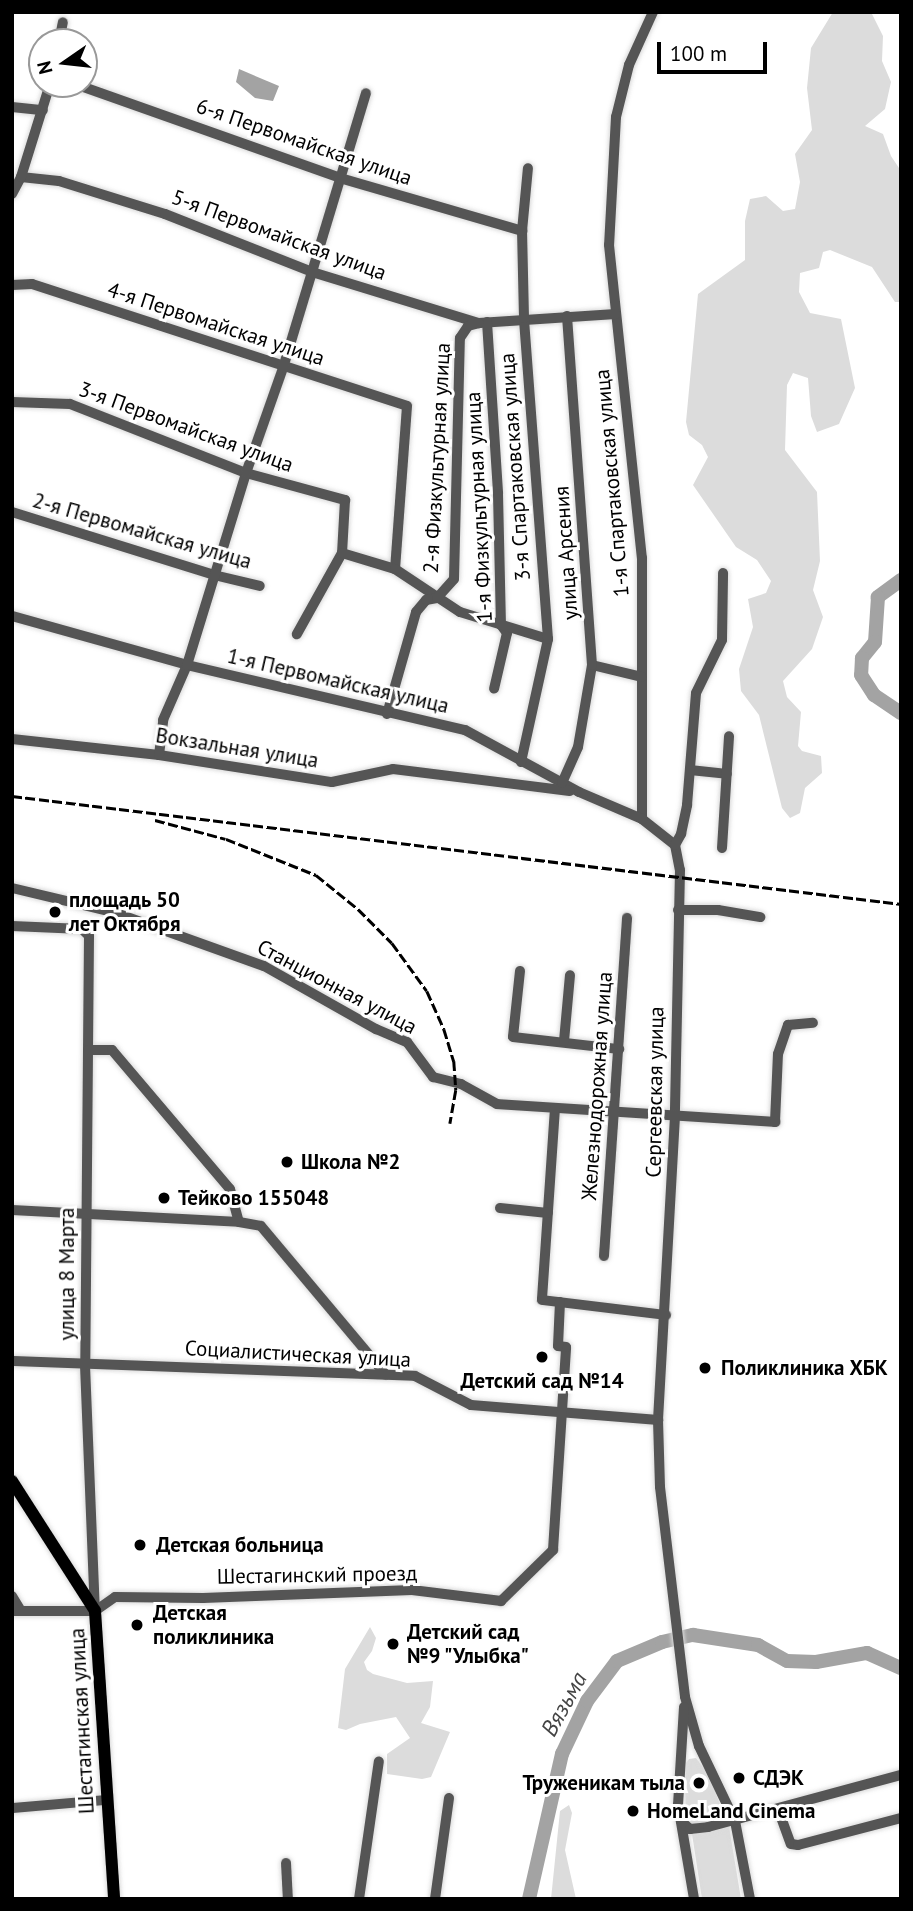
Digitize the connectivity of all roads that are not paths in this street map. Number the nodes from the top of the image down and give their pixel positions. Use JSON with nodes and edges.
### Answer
{"nodes":[{"id":1,"x":653,"y":12,"type":"edge"},
{"id":2,"x":63,"y":22,"type":"dead end"},
{"id":3,"x":62,"y":28,"type":"edge"},
{"id":4,"x":98,"y":92,"type":"edge"},
{"id":5,"x":366,"y":93,"type":"dead end"},
{"id":6,"x":46,"y":98,"type":"edge"},
{"id":7,"x":12,"y":107,"type":"edge"},
{"id":8,"x":43,"y":110,"type":"junction"},
{"id":9,"x":528,"y":168,"type":"dead end"},
{"id":10,"x":21,"y":177,"type":"junction"},
{"id":11,"x":340,"y":178,"type":"junction"},
{"id":12,"x":12,"y":194,"type":"edge"},
{"id":13,"x":522,"y":231,"type":"junction"},
{"id":14,"x":312,"y":272,"type":"junction"},
{"id":15,"x":12,"y":285,"type":"edge"},
{"id":16,"x":616,"y":314,"type":"junction"},
{"id":17,"x":567,"y":316,"type":"junction"},
{"id":18,"x":524,"y":318,"type":"junction"},
{"id":19,"x":483,"y":323,"type":"junction"},
{"id":20,"x":283,"y":368,"type":"junction"},
{"id":21,"x":12,"y":402,"type":"edge"},
{"id":22,"x":246,"y":473,"type":"junction"},
{"id":23,"x":12,"y":512,"type":"edge"},
{"id":24,"x":342,"y":553,"type":"junction"},
{"id":25,"x":395,"y":569,"type":"junction"},
{"id":26,"x":723,"y":573,"type":"dead end"},
{"id":27,"x":214,"y":575,"type":"junction"},
{"id":28,"x":260,"y":586,"type":"dead end"},
{"id":29,"x":437,"y":598,"type":"junction"},
{"id":30,"x":12,"y":616,"type":"edge"},
{"id":31,"x":501,"y":625,"type":"junction"},
{"id":32,"x":297,"y":635,"type":"dead end"},
{"id":33,"x":548,"y":639,"type":"junction"},
{"id":34,"x":187,"y":665,"type":"junction"},
{"id":35,"x":592,"y":665,"type":"junction"},
{"id":36,"x":642,"y":677,"type":"junction"},
{"id":37,"x":494,"y":689,"type":"dead end"},
{"id":38,"x":387,"y":714,"type":"junction"},
{"id":39,"x":729,"y":736,"type":"dead end"},
{"id":40,"x":12,"y":738,"type":"edge"},
{"id":41,"x":159,"y":755,"type":"junction"},
{"id":42,"x":522,"y":762,"type":"junction"},
{"id":43,"x":690,"y":770,"type":"junction"},
{"id":44,"x":727,"y":774,"type":"junction"},
{"id":45,"x":562,"y":783,"type":"junction"},
{"id":46,"x":579,"y":792,"type":"junction"},
{"id":47,"x":642,"y":819,"type":"junction"},
{"id":48,"x":675,"y":845,"type":"junction"},
{"id":49,"x":722,"y":848,"type":"dead end"},
{"id":50,"x":12,"y":888,"type":"edge"},
{"id":51,"x":678,"y":910,"type":"junction"},
{"id":52,"x":760,"y":917,"type":"dead end"},
{"id":53,"x":627,"y":918,"type":"dead end"},
{"id":54,"x":12,"y":926,"type":"edge"},
{"id":55,"x":520,"y":971,"type":"dead end"},
{"id":56,"x":570,"y":975,"type":"dead end"},
{"id":57,"x":813,"y":1023,"type":"dead end"},
{"id":58,"x":564,"y":1041,"type":"junction"},
{"id":59,"x":619,"y":1049,"type":"junction"},
{"id":60,"x":88,"y":1050,"type":"junction"},
{"id":61,"x":555,"y":1108,"type":"junction"},
{"id":62,"x":615,"y":1112,"type":"junction"},
{"id":63,"x":675,"y":1116,"type":"junction"},
{"id":64,"x":500,"y":1208,"type":"dead end"},
{"id":65,"x":12,"y":1210,"type":"edge"},
{"id":66,"x":86,"y":1213,"type":"junction"},
{"id":67,"x":548,"y":1213,"type":"junction"},
{"id":68,"x":239,"y":1222,"type":"junction"},
{"id":69,"x":604,"y":1256,"type":"dead end"},
{"id":70,"x":560,"y":1302,"type":"junction"},
{"id":71,"x":666,"y":1315,"type":"junction"},
{"id":72,"x":12,"y":1361,"type":"edge"},
{"id":73,"x":85,"y":1365,"type":"junction"},
{"id":74,"x":386,"y":1375,"type":"junction"},
{"id":75,"x":564,"y":1412,"type":"junction"},
{"id":76,"x":659,"y":1420,"type":"junction"},
{"id":77,"x":12,"y":1481,"type":"edge"},
{"id":78,"x":12,"y":1596,"type":"edge"},
{"id":79,"x":16,"y":1611,"type":"edge"},
{"id":80,"x":94,"y":1611,"type":"junction"},
{"id":81,"x":685,"y":1697,"type":"junction"},
{"id":82,"x":699,"y":1746,"type":"junction"},
{"id":83,"x":681,"y":1751,"type":"junction"},
{"id":84,"x":379,"y":1760,"type":"dead end"},
{"id":85,"x":901,"y":1775,"type":"edge"},
{"id":86,"x":449,"y":1798,"type":"dead end"},
{"id":87,"x":105,"y":1800,"type":"junction"},
{"id":88,"x":12,"y":1808,"type":"edge"},
{"id":89,"x":778,"y":1809,"type":"junction"},
{"id":90,"x":901,"y":1818,"type":"edge"},
{"id":91,"x":681,"y":1821,"type":"junction"},
{"id":92,"x":736,"y":1821,"type":"junction"},
{"id":93,"x":286,"y":1863,"type":"dead end"},
{"id":94,"x":114,"y":1899,"type":"edge"},
{"id":95,"x":288,"y":1899,"type":"edge"},
{"id":96,"x":359,"y":1899,"type":"edge"},
{"id":97,"x":435,"y":1899,"type":"edge"},
{"id":98,"x":694,"y":1899,"type":"edge"},
{"id":99,"x":750,"y":1899,"type":"edge"}],
"edges":[{"from":1,"to":16,"type":"street","name":"1-я Спартаковская улица"},
{"from":2,"to":3,"type":"street"},
{"from":4,"to":11,"type":"street","name":"6-я Первомайская улица"},
{"from":5,"to":11,"type":"street"},
{"from":6,"to":8,"type":"street"},
{"from":7,"to":8,"type":"street"},
{"from":8,"to":10,"type":"street"},
{"from":9,"to":13,"type":"street","name":"3-я Спартаковская улица"},
{"from":10,"to":12,"type":"street"},
{"from":10,"to":14,"type":"street","name":"5-я Первомайская улица"},
{"from":11,"to":13,"type":"street","name":"6-я Первомайская улица"},
{"from":11,"to":14,"type":"street"},
{"from":13,"to":18,"type":"street","name":"3-я Спартаковская улица"},
{"from":14,"to":19,"type":"street","name":"5-я Первомайская улица"},
{"from":14,"to":20,"type":"street"},
{"from":15,"to":20,"type":"street","name":"4-я Первомайская улица"},
{"from":16,"to":17,"type":"street","name":"5-я Первомайская улица"},
{"from":16,"to":36,"type":"street","name":"1-я Спартаковская улица"},
{"from":17,"to":18,"type":"street","name":"5-я Первомайская улица"},
{"from":17,"to":35,"type":"street","name":"улица Арсения"},
{"from":18,"to":19,"type":"street","name":"5-я Первомайская улица"},
{"from":18,"to":33,"type":"street","name":"3-я Спартаковская улица"},
{"from":19,"to":29,"type":"street","name":"2-я Физкультурная улица"},
{"from":19,"to":31,"type":"street","name":"1-я Физкультурная улица"},
{"from":20,"to":22,"type":"street"},
{"from":20,"to":25,"type":"street","name":"4-я Первомайская улица"},
{"from":21,"to":22,"type":"street","name":"3-я Первомайская улица"},
{"from":22,"to":24,"type":"street","name":"3-я Первомайская улица"},
{"from":22,"to":27,"type":"street"},
{"from":23,"to":27,"type":"street","name":"2-я Первомайская улица"},
{"from":24,"to":25,"type":"street"},
{"from":24,"to":32,"type":"street"},
{"from":25,"to":29,"type":"street"},
{"from":26,"to":43,"type":"street"},
{"from":27,"to":28,"type":"street","name":"2-я Первомайская улица"},
{"from":27,"to":34,"type":"street"},
{"from":29,"to":31,"type":"street"},
{"from":29,"to":38,"type":"street"},
{"from":30,"to":34,"type":"street","name":"1-я Первомайская улица"},
{"from":31,"to":33,"type":"street"},
{"from":31,"to":37,"type":"street","name":"1-я Физкультурная улица"},
{"from":33,"to":42,"type":"street","name":"3-я Спартаковская улица"},
{"from":34,"to":38,"type":"street","name":"1-я Первомайская улица"},
{"from":34,"to":41,"type":"street"},
{"from":35,"to":36,"type":"street"},
{"from":35,"to":45,"type":"street","name":"улица Арсения"},
{"from":36,"to":47,"type":"street","name":"1-я Спартаковская улица"},
{"from":38,"to":42,"type":"street","name":"1-я Первомайская улица"},
{"from":39,"to":44,"type":"street"},
{"from":40,"to":41,"type":"street","name":"Вокзальная улица"},
{"from":41,"to":46,"type":"street","name":"Вокзальная улица"},
{"from":42,"to":45,"type":"street","name":"1-я Первомайская улица"},
{"from":43,"to":44,"type":"street"},
{"from":43,"to":48,"type":"street"},
{"from":44,"to":49,"type":"street"},
{"from":45,"to":46,"type":"street","name":"1-я Первомайская улица"},
{"from":46,"to":47,"type":"street","name":"1-я Первомайская улица"},
{"from":47,"to":48,"type":"street"},
{"from":48,"to":51,"type":"street","name":"Сергеевская улица"},
{"from":50,"to":61,"type":"street","name":"Станционная улица"},
{"from":51,"to":52,"type":"street"},
{"from":51,"to":63,"type":"street","name":"Сергеевская улица"},
{"from":53,"to":59,"type":"street","name":"Железнодорожная улица"},
{"from":54,"to":60,"type":"street","name":"улица 8 Марта"},
{"from":55,"to":58,"type":"street"},
{"from":56,"to":58,"type":"street"},
{"from":57,"to":63,"type":"street","name":"Станционная улица"},
{"from":58,"to":59,"type":"street"},
{"from":59,"to":62,"type":"street","name":"Железнодорожная улица"},
{"from":60,"to":66,"type":"street","name":"улица 8 Марта"},
{"from":60,"to":68,"type":"street"},
{"from":61,"to":62,"type":"street","name":"Станционная улица"},
{"from":61,"to":67,"type":"street"},
{"from":62,"to":63,"type":"street","name":"Станционная улица"},
{"from":62,"to":69,"type":"street","name":"Железнодорожная улица"},
{"from":63,"to":71,"type":"street","name":"Сергеевская улица"},
{"from":64,"to":67,"type":"street"},
{"from":65,"to":66,"type":"street"},
{"from":66,"to":68,"type":"street"},
{"from":66,"to":73,"type":"street","name":"улица 8 Марта"},
{"from":67,"to":70,"type":"street"},
{"from":68,"to":74,"type":"street"},
{"from":70,"to":71,"type":"street"},
{"from":70,"to":75,"type":"street"},
{"from":71,"to":76,"type":"street","name":"Сергеевская улица"},
{"from":72,"to":73,"type":"street","name":"Социалистическая улица"},
{"from":73,"to":74,"type":"street","name":"Социалистическая улица"},
{"from":73,"to":80,"type":"street","name":"улица 8 Марта"},
{"from":74,"to":75,"type":"street","name":"Социалистическая улица"},
{"from":75,"to":76,"type":"street","name":"Социалистическая улица"},
{"from":75,"to":80,"type":"street","name":"Шестагинский проезд"},
{"from":76,"to":81,"type":"street","name":"Сергеевская улица"},
{"from":77,"to":80,"type":"main road","name":"Шестагинская улица"},
{"from":78,"to":79,"type":"street"},
{"from":79,"to":80,"type":"street"},
{"from":80,"to":87,"type":"main road","name":"Шестагинская улица"},
{"from":81,"to":82,"type":"street"},
{"from":81,"to":83,"type":"street"},
{"from":82,"to":83,"type":"street"},
{"from":82,"to":92,"type":"street"},
{"from":83,"to":91,"type":"street"},
{"from":84,"to":96,"type":"street"},
{"from":85,"to":89,"type":"street"},
{"from":86,"to":97,"type":"street"},
{"from":87,"to":88,"type":"street"},
{"from":87,"to":94,"type":"main road","name":"Шестагинская улица"},
{"from":89,"to":90,"type":"street"},
{"from":89,"to":92,"type":"street"},
{"from":91,"to":92,"type":"street"},
{"from":91,"to":98,"type":"street"},
{"from":92,"to":99,"type":"street"},
{"from":93,"to":95,"type":"street"}]}
